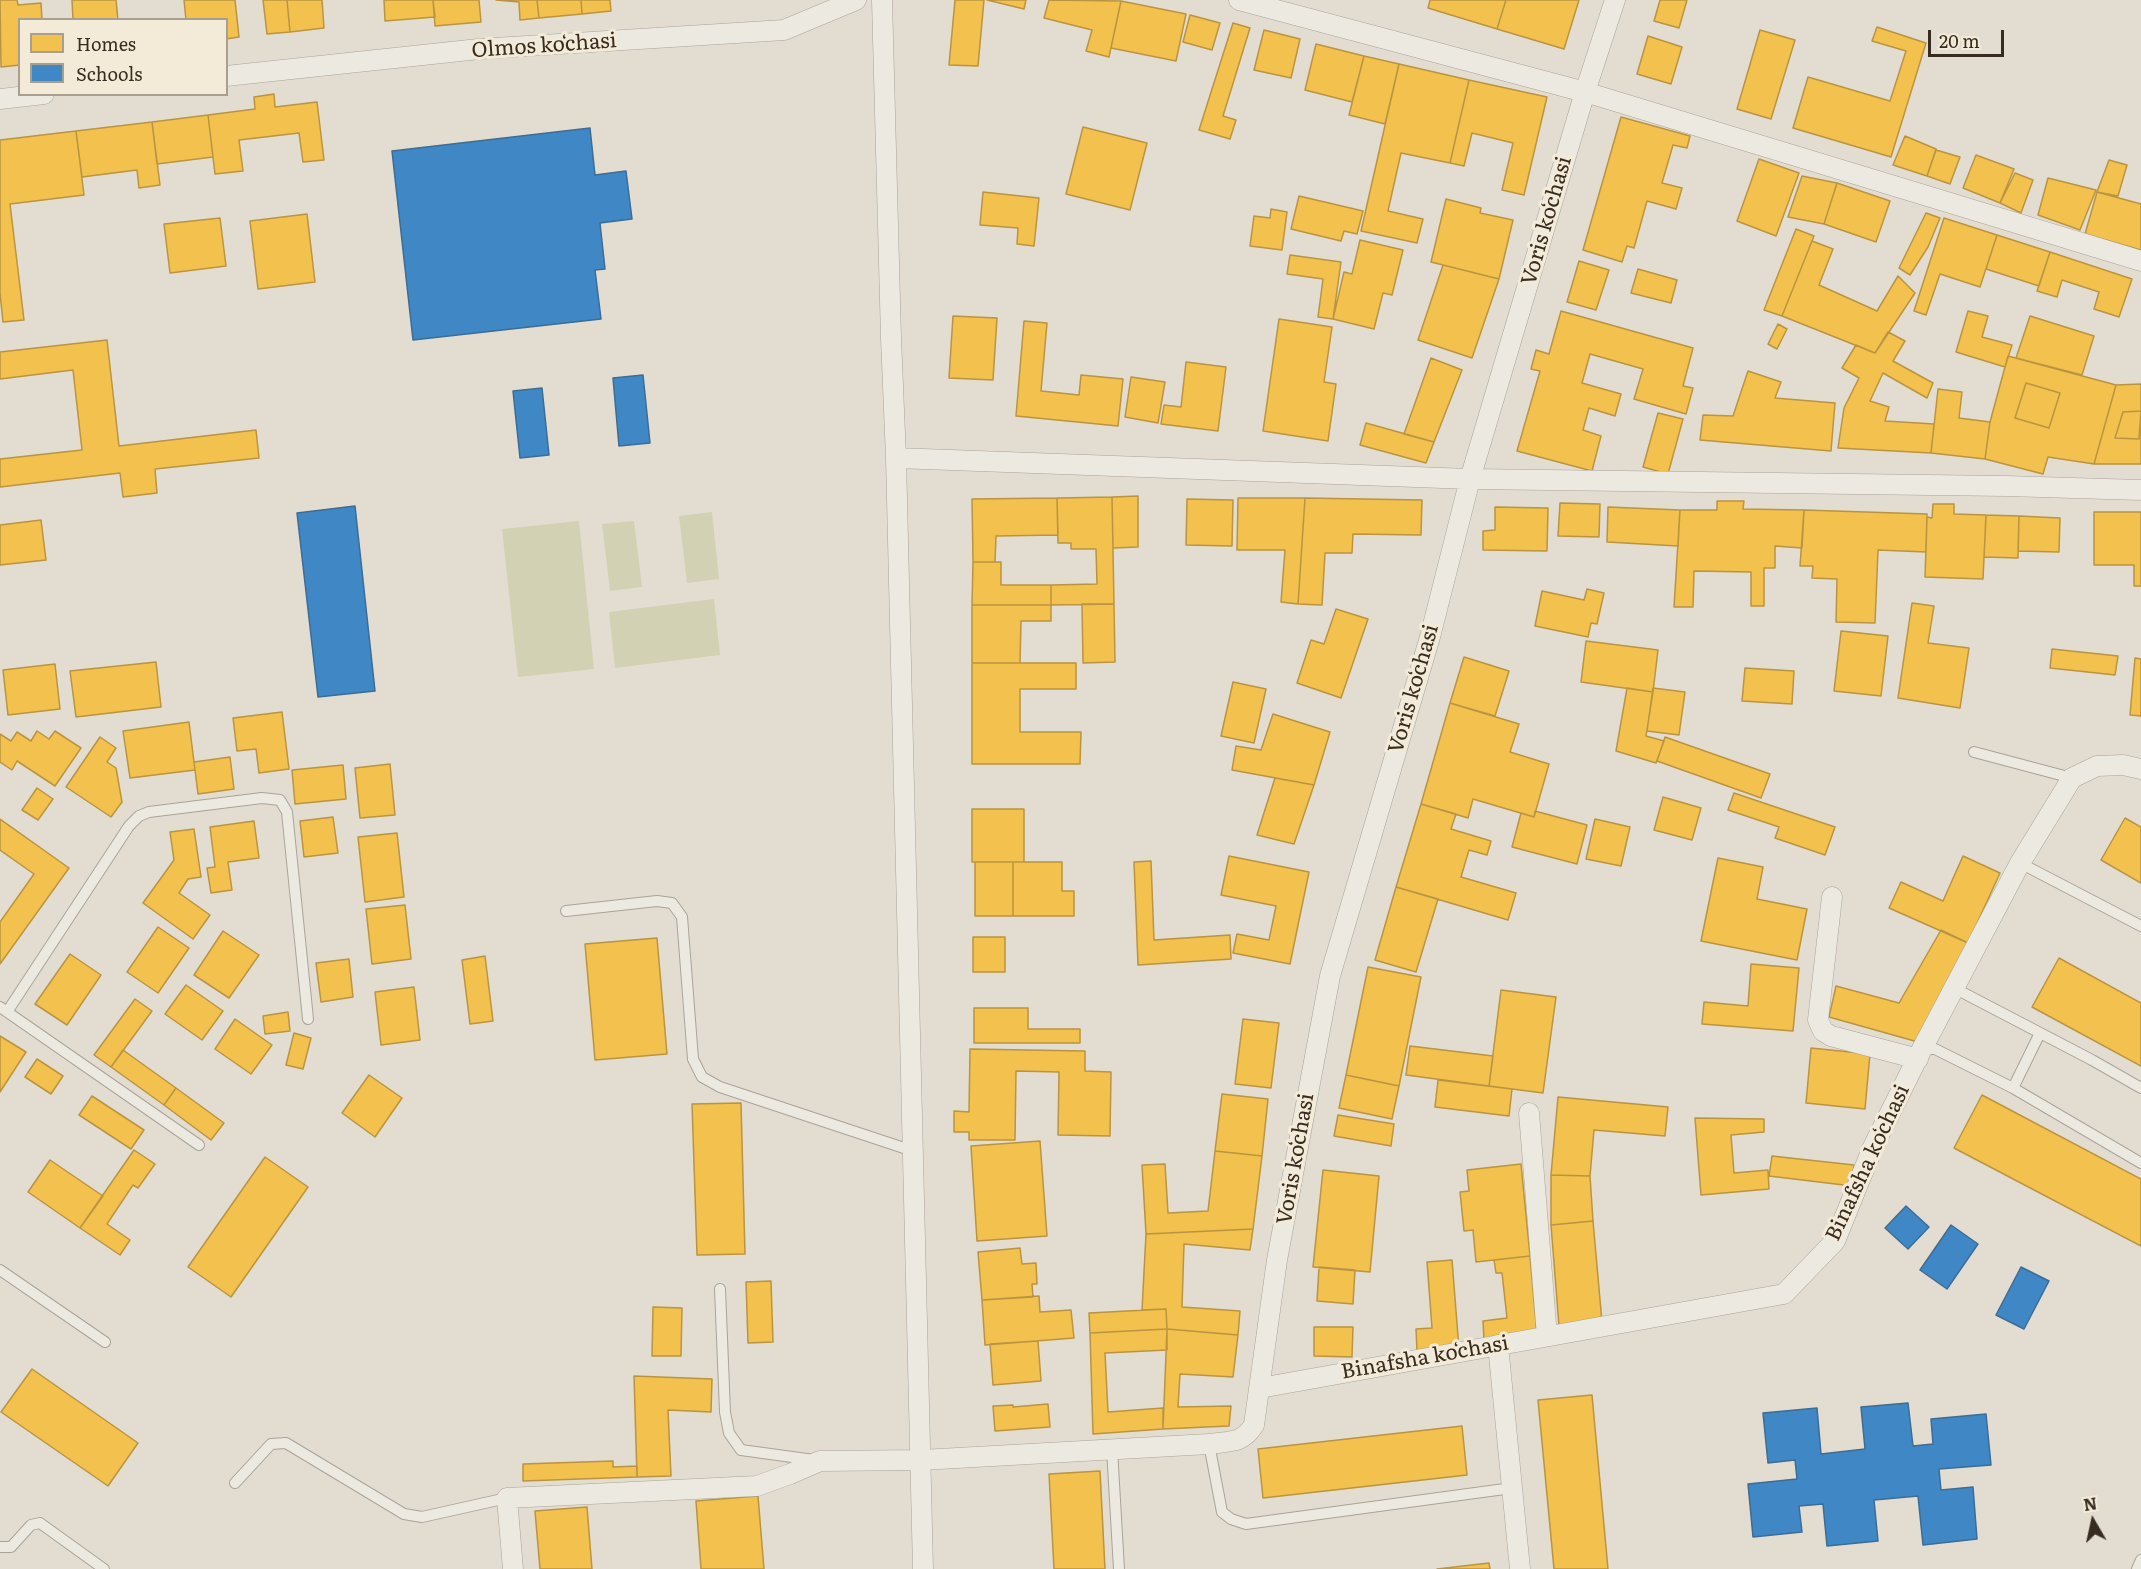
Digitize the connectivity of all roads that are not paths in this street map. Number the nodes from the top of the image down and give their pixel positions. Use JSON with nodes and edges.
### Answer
{"nodes":[{"id":1,"x":856,"y":0,"type":"edge"},
{"id":2,"x":882,"y":0,"type":"edge"},
{"id":3,"x":1239,"y":0,"type":"edge"},
{"id":4,"x":1615,"y":0,"type":"edge"},
{"id":5,"x":228,"y":76,"type":"edge"},
{"id":6,"x":1585,"y":92,"type":"junction"},
{"id":7,"x":26,"y":96,"type":"edge"},
{"id":8,"x":0,"y":99,"type":"edge"},
{"id":9,"x":2141,"y":261,"type":"edge"},
{"id":10,"x":896,"y":458,"type":"junction"},
{"id":11,"x":1470,"y":479,"type":"junction"},
{"id":12,"x":2141,"y":490,"type":"edge"},
{"id":13,"x":1974,"y":752,"type":"dead end"},
{"id":14,"x":2141,"y":769,"type":"edge"},
{"id":15,"x":2072,"y":778,"type":"junction"},
{"id":16,"x":2020,"y":863,"type":"junction"},
{"id":17,"x":1832,"y":897,"type":"dead end"},
{"id":18,"x":566,"y":911,"type":"dead end"},
{"id":19,"x":2141,"y":926,"type":"edge"},
{"id":20,"x":1954,"y":988,"type":"junction"},
{"id":21,"x":3,"y":1010,"type":"edge"},
{"id":22,"x":308,"y":1019,"type":"dead end"},
{"id":23,"x":2040,"y":1033,"type":"junction"},
{"id":24,"x":1920,"y":1054,"type":"junction"},
{"id":25,"x":2013,"y":1088,"type":"junction"},
{"id":26,"x":2141,"y":1088,"type":"edge"},
{"id":27,"x":1529,"y":1113,"type":"dead end"},
{"id":28,"x":199,"y":1145,"type":"dead end"},
{"id":29,"x":913,"y":1151,"type":"junction"},
{"id":30,"x":2141,"y":1163,"type":"edge"},
{"id":31,"x":0,"y":1270,"type":"edge"},
{"id":32,"x":720,"y":1289,"type":"dead end"},
{"id":33,"x":1547,"y":1336,"type":"junction"},
{"id":34,"x":105,"y":1342,"type":"dead end"},
{"id":35,"x":1498,"y":1345,"type":"junction"},
{"id":36,"x":1260,"y":1388,"type":"junction"},
{"id":37,"x":1209,"y":1444,"type":"junction"},
{"id":38,"x":1113,"y":1449,"type":"junction"},
{"id":39,"x":921,"y":1460,"type":"junction"},
{"id":40,"x":820,"y":1461,"type":"junction"},
{"id":41,"x":235,"y":1483,"type":"dead end"},
{"id":42,"x":1512,"y":1488,"type":"junction"},
{"id":43,"x":507,"y":1498,"type":"junction"},
{"id":44,"x":0,"y":1547,"type":"edge"},
{"id":45,"x":2141,"y":1560,"type":"edge"},
{"id":46,"x":105,"y":1569,"type":"edge"},
{"id":47,"x":513,"y":1569,"type":"edge"},
{"id":48,"x":923,"y":1569,"type":"edge"},
{"id":49,"x":1119,"y":1569,"type":"edge"},
{"id":50,"x":1520,"y":1569,"type":"edge"},
{"id":51,"x":2137,"y":1569,"type":"edge"}],
"edges":[{"from":1,"to":5,"type":"street","name":"Olmos koʻchasi"},
{"from":2,"to":10,"type":"street"},
{"from":3,"to":6,"type":"street"},
{"from":4,"to":6,"type":"street","name":"Voris koʻchasi"},
{"from":6,"to":9,"type":"street"},
{"from":6,"to":11,"type":"street","name":"Voris koʻchasi"},
{"from":7,"to":8,"type":"street"},
{"from":10,"to":11,"type":"street"},
{"from":10,"to":29,"type":"street"},
{"from":11,"to":12,"type":"street"},
{"from":11,"to":36,"type":"street","name":"Voris koʻchasi"},
{"from":13,"to":15,"type":"lane"},
{"from":14,"to":15,"type":"street"},
{"from":15,"to":16,"type":"street","name":"Binafsha koʻchasi"},
{"from":16,"to":19,"type":"lane"},
{"from":16,"to":20,"type":"street","name":"Binafsha koʻchasi"},
{"from":17,"to":24,"type":"street"},
{"from":18,"to":29,"type":"lane"},
{"from":20,"to":23,"type":"lane"},
{"from":20,"to":24,"type":"street","name":"Binafsha koʻchasi"},
{"from":21,"to":22,"type":"lane"},
{"from":21,"to":28,"type":"lane"},
{"from":23,"to":25,"type":"lane"},
{"from":23,"to":26,"type":"lane"},
{"from":24,"to":25,"type":"lane"},
{"from":24,"to":33,"type":"street","name":"Binafsha koʻchasi"},
{"from":25,"to":30,"type":"lane"},
{"from":27,"to":33,"type":"street"},
{"from":29,"to":39,"type":"street"},
{"from":31,"to":34,"type":"lane"},
{"from":32,"to":40,"type":"lane"},
{"from":33,"to":35,"type":"street","name":"Binafsha koʻchasi"},
{"from":35,"to":36,"type":"street","name":"Binafsha koʻchasi"},
{"from":35,"to":42,"type":"street"},
{"from":36,"to":37,"type":"street","name":"Voris koʻchasi"},
{"from":37,"to":38,"type":"street"},
{"from":37,"to":42,"type":"lane"},
{"from":38,"to":39,"type":"street"},
{"from":38,"to":49,"type":"lane"},
{"from":39,"to":40,"type":"street"},
{"from":39,"to":48,"type":"street"},
{"from":40,"to":43,"type":"street"},
{"from":41,"to":43,"type":"lane"},
{"from":42,"to":50,"type":"street"},
{"from":43,"to":47,"type":"street"},
{"from":44,"to":46,"type":"lane"},
{"from":45,"to":51,"type":"lane"}]}
